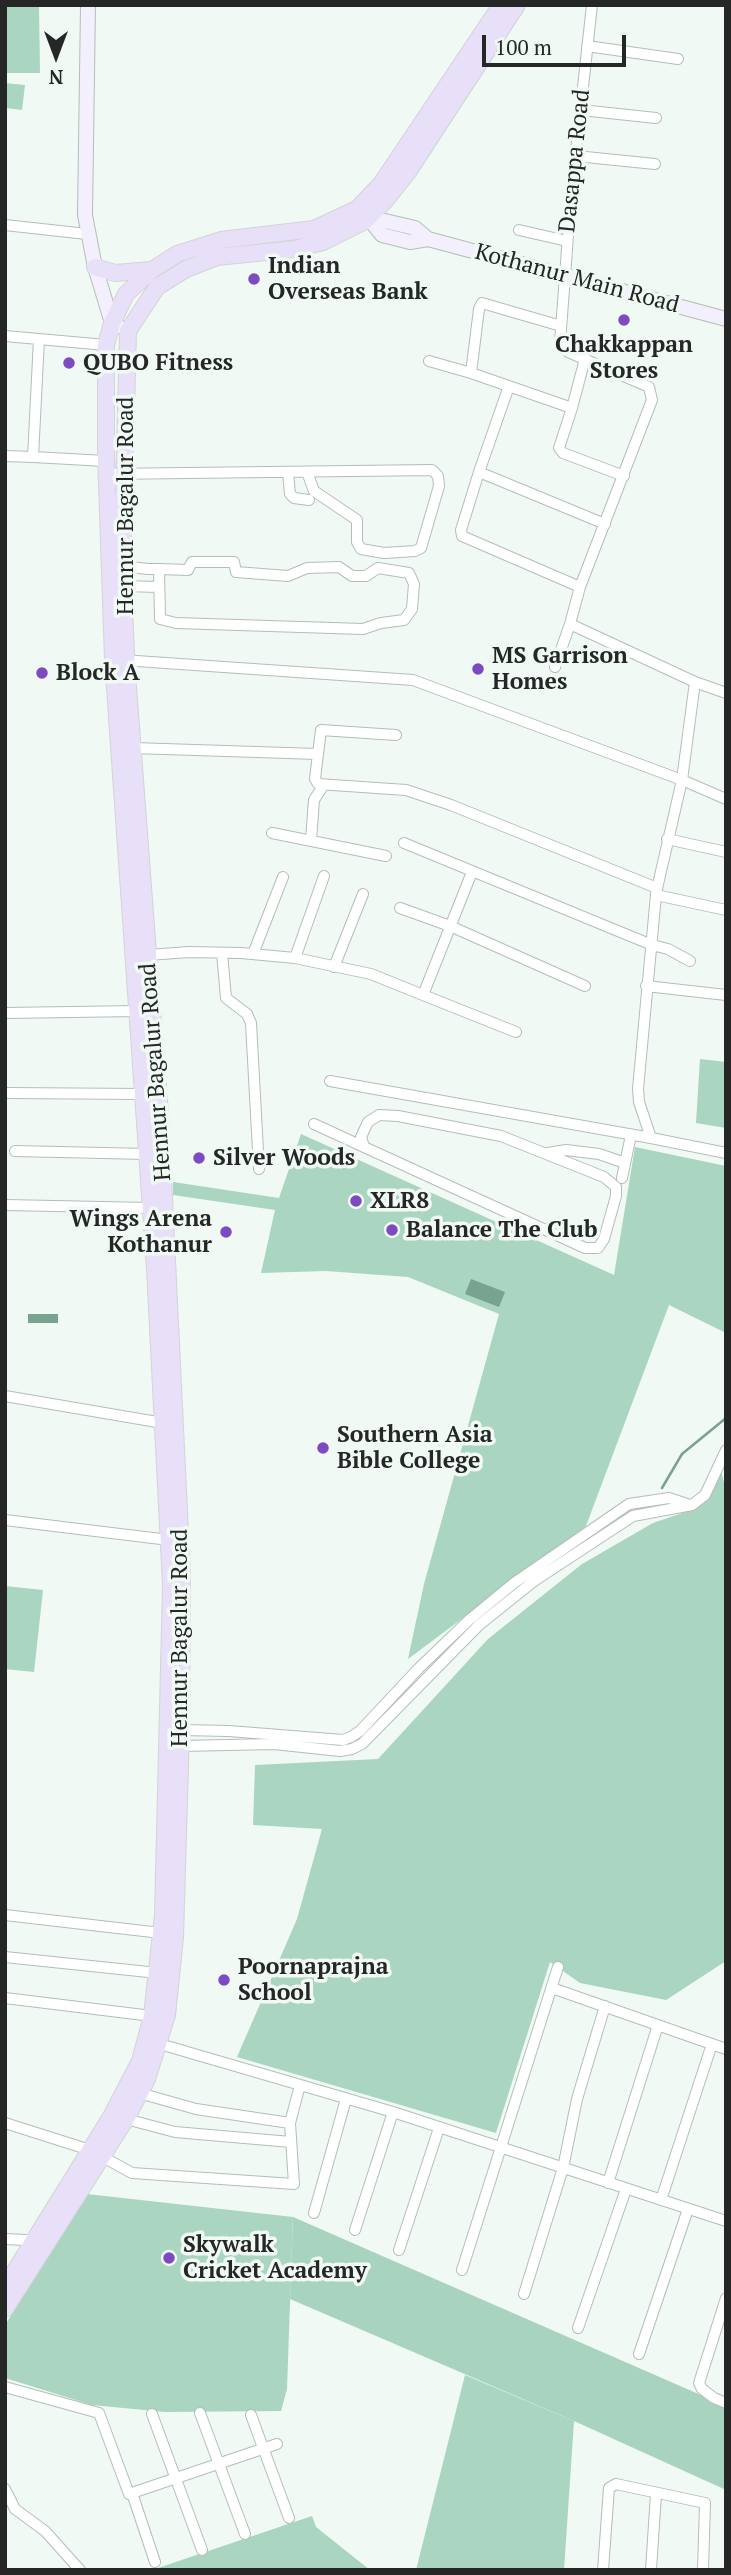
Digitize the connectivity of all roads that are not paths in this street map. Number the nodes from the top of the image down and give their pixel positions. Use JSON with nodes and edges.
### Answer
{"nodes":[{"id":1,"x":88,"y":5,"type":"edge"},
{"id":2,"x":501,"y":5,"type":"edge"},
{"id":3,"x":517,"y":5,"type":"edge"},
{"id":4,"x":592,"y":5,"type":"edge"},
{"id":5,"x":587,"y":47,"type":"junction"},
{"id":6,"x":678,"y":59,"type":"dead end"},
{"id":7,"x":581,"y":110,"type":"junction"},
{"id":8,"x":656,"y":118,"type":"dead end"},
{"id":9,"x":576,"y":156,"type":"junction"},
{"id":10,"x":655,"y":164,"type":"dead end"},
{"id":11,"x":365,"y":218,"type":"junction"},
{"id":12,"x":5,"y":225,"type":"edge"},
{"id":13,"x":519,"y":230,"type":"dead end"},
{"id":14,"x":87,"y":234,"type":"junction"},
{"id":15,"x":567,"y":241,"type":"junction"},
{"id":16,"x":95,"y":267,"type":"junction"},
{"id":17,"x":152,"y":270,"type":"junction"},
{"id":18,"x":564,"y":275,"type":"junction"},
{"id":19,"x":726,"y":319,"type":"edge"},
{"id":20,"x":112,"y":323,"type":"junction"},
{"id":21,"x":561,"y":326,"type":"junction"},
{"id":22,"x":128,"y":331,"type":"junction"},
{"id":23,"x":5,"y":336,"type":"edge"},
{"id":24,"x":39,"y":339,"type":"junction"},
{"id":25,"x":106,"y":345,"type":"junction"},
{"id":26,"x":585,"y":359,"type":"junction"},
{"id":27,"x":429,"y":361,"type":"dead end"},
{"id":28,"x":471,"y":373,"type":"junction"},
{"id":29,"x":509,"y":386,"type":"junction"},
{"id":30,"x":572,"y":408,"type":"junction"},
{"id":31,"x":5,"y":456,"type":"edge"},
{"id":32,"x":33,"y":457,"type":"junction"},
{"id":33,"x":106,"y":468,"type":"junction"},
{"id":34,"x":288,"y":472,"type":"junction"},
{"id":35,"x":307,"y":472,"type":"junction"},
{"id":36,"x":479,"y":472,"type":"junction"},
{"id":37,"x":124,"y":474,"type":"junction"},
{"id":38,"x":624,"y":475,"type":"junction"},
{"id":39,"x":309,"y":500,"type":"dead end"},
{"id":40,"x":605,"y":524,"type":"junction"},
{"id":41,"x":122,"y":566,"type":"junction"},
{"id":42,"x":159,"y":569,"type":"junction"},
{"id":43,"x":124,"y":586,"type":"junction"},
{"id":44,"x":159,"y":587,"type":"junction"},
{"id":45,"x":580,"y":587,"type":"junction"},
{"id":46,"x":570,"y":624,"type":"junction"},
{"id":47,"x":120,"y":659,"type":"junction"},
{"id":48,"x":555,"y":667,"type":"dead end"},
{"id":49,"x":695,"y":682,"type":"junction"},
{"id":50,"x":726,"y":692,"type":"edge"},
{"id":51,"x":396,"y":735,"type":"dead end"},
{"id":52,"x":133,"y":748,"type":"junction"},
{"id":53,"x":318,"y":754,"type":"junction"},
{"id":54,"x":682,"y":780,"type":"junction"},
{"id":55,"x":323,"y":786,"type":"junction"},
{"id":56,"x":726,"y":799,"type":"edge"},
{"id":57,"x":272,"y":833,"type":"dead end"},
{"id":58,"x":667,"y":839,"type":"junction"},
{"id":59,"x":311,"y":840,"type":"junction"},
{"id":60,"x":404,"y":843,"type":"dead end"},
{"id":61,"x":726,"y":852,"type":"edge"},
{"id":62,"x":386,"y":856,"type":"dead end"},
{"id":63,"x":472,"y":872,"type":"junction"},
{"id":64,"x":324,"y":876,"type":"dead end"},
{"id":65,"x":283,"y":877,"type":"dead end"},
{"id":66,"x":656,"y":892,"type":"junction"},
{"id":67,"x":363,"y":894,"type":"dead end"},
{"id":68,"x":400,"y":908,"type":"dead end"},
{"id":69,"x":726,"y":910,"type":"edge"},
{"id":70,"x":450,"y":926,"type":"junction"},
{"id":71,"x":652,"y":945,"type":"junction"},
{"id":72,"x":222,"y":953,"type":"junction"},
{"id":73,"x":253,"y":954,"type":"junction"},
{"id":74,"x":148,"y":955,"type":"junction"},
{"id":75,"x":295,"y":958,"type":"junction"},
{"id":76,"x":690,"y":961,"type":"dead end"},
{"id":77,"x":334,"y":967,"type":"junction"},
{"id":78,"x":585,"y":986,"type":"dead end"},
{"id":79,"x":646,"y":986,"type":"junction"},
{"id":80,"x":423,"y":995,"type":"junction"},
{"id":81,"x":726,"y":995,"type":"edge"},
{"id":82,"x":137,"y":1011,"type":"junction"},
{"id":83,"x":5,"y":1013,"type":"edge"},
{"id":84,"x":516,"y":1032,"type":"dead end"},
{"id":85,"x":330,"y":1081,"type":"dead end"},
{"id":86,"x":5,"y":1093,"type":"edge"},
{"id":87,"x":143,"y":1094,"type":"junction"},
{"id":88,"x":507,"y":1113,"type":"junction"},
{"id":89,"x":314,"y":1124,"type":"dead end"},
{"id":90,"x":631,"y":1135,"type":"junction"},
{"id":91,"x":501,"y":1136,"type":"junction"},
{"id":92,"x":651,"y":1138,"type":"junction"},
{"id":93,"x":364,"y":1147,"type":"junction"},
{"id":94,"x":15,"y":1151,"type":"dead end"},
{"id":95,"x":545,"y":1153,"type":"junction"},
{"id":96,"x":726,"y":1153,"type":"edge"},
{"id":97,"x":147,"y":1154,"type":"junction"},
{"id":98,"x":625,"y":1163,"type":"junction"},
{"id":99,"x":259,"y":1169,"type":"dead end"},
{"id":100,"x":622,"y":1178,"type":"dead end"},
{"id":101,"x":5,"y":1205,"type":"edge"},
{"id":102,"x":151,"y":1208,"type":"junction"},
{"id":103,"x":5,"y":1396,"type":"edge"},
{"id":104,"x":163,"y":1423,"type":"junction"},
{"id":105,"x":726,"y":1450,"type":"edge"},
{"id":106,"x":172,"y":1457,"type":"junction"},
{"id":107,"x":692,"y":1506,"type":"junction"},
{"id":108,"x":5,"y":1520,"type":"edge"},
{"id":109,"x":169,"y":1540,"type":"junction"},
{"id":110,"x":383,"y":1706,"type":"junction"},
{"id":111,"x":391,"y":1716,"type":"junction"},
{"id":112,"x":181,"y":1738,"type":"junction"},
{"id":113,"x":5,"y":1915,"type":"edge"},
{"id":114,"x":169,"y":1916,"type":"junction"},
{"id":115,"x":161,"y":1933,"type":"junction"},
{"id":116,"x":5,"y":1957,"type":"edge"},
{"id":117,"x":558,"y":1967,"type":"dead end"},
{"id":118,"x":158,"y":1973,"type":"junction"},
{"id":119,"x":552,"y":1989,"type":"junction"},
{"id":120,"x":5,"y":1998,"type":"edge"},
{"id":121,"x":605,"y":2006,"type":"junction"},
{"id":122,"x":152,"y":2016,"type":"junction"},
{"id":123,"x":658,"y":2025,"type":"junction"},
{"id":124,"x":153,"y":2042,"type":"junction"},
{"id":125,"x":712,"y":2044,"type":"junction"},
{"id":126,"x":726,"y":2049,"type":"edge"},
{"id":127,"x":300,"y":2085,"type":"junction"},
{"id":128,"x":139,"y":2093,"type":"junction"},
{"id":129,"x":346,"y":2099,"type":"junction"},
{"id":130,"x":393,"y":2112,"type":"junction"},
{"id":131,"x":126,"y":2119,"type":"junction"},
{"id":132,"x":5,"y":2123,"type":"edge"},
{"id":133,"x":290,"y":2123,"type":"junction"},
{"id":134,"x":439,"y":2127,"type":"junction"},
{"id":135,"x":291,"y":2142,"type":"junction"},
{"id":136,"x":502,"y":2148,"type":"junction"},
{"id":137,"x":96,"y":2152,"type":"junction"},
{"id":138,"x":563,"y":2168,"type":"junction"},
{"id":139,"x":608,"y":2183,"type":"junction"},
{"id":140,"x":626,"y":2189,"type":"junction"},
{"id":141,"x":661,"y":2200,"type":"junction"},
{"id":142,"x":688,"y":2209,"type":"junction"},
{"id":143,"x":314,"y":2213,"type":"dead end"},
{"id":144,"x":726,"y":2221,"type":"edge"},
{"id":145,"x":355,"y":2230,"type":"dead end"},
{"id":146,"x":5,"y":2239,"type":"edge"},
{"id":147,"x":38,"y":2245,"type":"junction"},
{"id":148,"x":398,"y":2250,"type":"dead end"},
{"id":149,"x":462,"y":2270,"type":"dead end"},
{"id":150,"x":5,"y":2287,"type":"edge"},
{"id":151,"x":524,"y":2294,"type":"dead end"},
{"id":152,"x":726,"y":2298,"type":"edge"},
{"id":153,"x":5,"y":2309,"type":"edge"},
{"id":154,"x":578,"y":2328,"type":"dead end"},
{"id":155,"x":639,"y":2354,"type":"dead end"},
{"id":156,"x":5,"y":2387,"type":"edge"},
{"id":157,"x":726,"y":2403,"type":"edge"},
{"id":158,"x":200,"y":2413,"type":"dead end"},
{"id":159,"x":152,"y":2414,"type":"dead end"},
{"id":160,"x":251,"y":2415,"type":"dead end"},
{"id":161,"x":277,"y":2444,"type":"dead end"},
{"id":162,"x":264,"y":2449,"type":"junction"},
{"id":163,"x":219,"y":2464,"type":"junction"},
{"id":164,"x":176,"y":2478,"type":"junction"},
{"id":165,"x":5,"y":2489,"type":"edge"},
{"id":166,"x":132,"y":2493,"type":"junction"},
{"id":167,"x":656,"y":2494,"type":"junction"},
{"id":168,"x":289,"y":2518,"type":"dead end"},
{"id":169,"x":245,"y":2534,"type":"dead end"},
{"id":170,"x":202,"y":2550,"type":"dead end"},
{"id":171,"x":155,"y":2563,"type":"dead end"},
{"id":172,"x":80,"y":2570,"type":"edge"},
{"id":173,"x":603,"y":2570,"type":"edge"},
{"id":174,"x":651,"y":2570,"type":"edge"},
{"id":175,"x":703,"y":2570,"type":"edge"}],
"edges":[{"from":1,"to":14,"type":"main road"},
{"from":2,"to":11,"type":"main road","name":"Hennur Bagalur Road"},
{"from":3,"to":11,"type":"main road","name":"Hennur Bagalur Road"},
{"from":4,"to":5,"type":"street","name":"Dasappa Road"},
{"from":5,"to":6,"type":"street"},
{"from":5,"to":7,"type":"street","name":"Dasappa Road"},
{"from":7,"to":8,"type":"street"},
{"from":7,"to":9,"type":"street","name":"Dasappa Road"},
{"from":9,"to":10,"type":"street"},
{"from":9,"to":15,"type":"street","name":"Dasappa Road"},
{"from":11,"to":17,"type":"main road","name":"Hennur Bagalur Road"},
{"from":11,"to":18,"type":"main road","name":"Kothanur Main Road"},
{"from":11,"to":22,"type":"main road","name":"Hennur Bagalur Road"},
{"from":12,"to":14,"type":"street"},
{"from":13,"to":15,"type":"street"},
{"from":14,"to":16,"type":"main road"},
{"from":15,"to":18,"type":"street","name":"Dasappa Road"},
{"from":16,"to":17,"type":"main road"},
{"from":16,"to":20,"type":"main road"},
{"from":17,"to":20,"type":"main road","name":"Hennur Bagalur Road"},
{"from":18,"to":19,"type":"main road","name":"Kothanur Main Road"},
{"from":18,"to":21,"type":"street","name":"Dasappa Road"},
{"from":20,"to":22,"type":"main road"},
{"from":20,"to":25,"type":"main road","name":"Hennur Bagalur Road"},
{"from":21,"to":26,"type":"street"},
{"from":21,"to":28,"type":"street"},
{"from":22,"to":37,"type":"main road","name":"Hennur Bagalur Road"},
{"from":23,"to":24,"type":"street"},
{"from":24,"to":25,"type":"street"},
{"from":24,"to":32,"type":"street"},
{"from":25,"to":33,"type":"main road","name":"Hennur Bagalur Road"},
{"from":26,"to":30,"type":"street"},
{"from":26,"to":38,"type":"street"},
{"from":27,"to":28,"type":"street"},
{"from":28,"to":29,"type":"street"},
{"from":29,"to":30,"type":"street"},
{"from":29,"to":36,"type":"street"},
{"from":30,"to":38,"type":"street"},
{"from":31,"to":32,"type":"street"},
{"from":32,"to":33,"type":"street"},
{"from":33,"to":37,"type":"street"},
{"from":33,"to":47,"type":"main road","name":"Hennur Bagalur Road"},
{"from":34,"to":35,"type":"street"},
{"from":34,"to":37,"type":"street"},
{"from":34,"to":39,"type":"street"},
{"from":35,"to":35,"type":"street"},
{"from":36,"to":40,"type":"street"},
{"from":36,"to":45,"type":"street"},
{"from":37,"to":41,"type":"main road","name":"Hennur Bagalur Road"},
{"from":38,"to":40,"type":"street"},
{"from":40,"to":45,"type":"street"},
{"from":41,"to":42,"type":"street"},
{"from":41,"to":43,"type":"main road","name":"Hennur Bagalur Road"},
{"from":42,"to":44,"type":"street"},
{"from":42,"to":44,"type":"street"},
{"from":43,"to":44,"type":"street"},
{"from":43,"to":47,"type":"main road","name":"Hennur Bagalur Road"},
{"from":45,"to":46,"type":"street"},
{"from":46,"to":48,"type":"street"},
{"from":46,"to":49,"type":"street"},
{"from":47,"to":52,"type":"main road","name":"Hennur Bagalur Road"},
{"from":47,"to":54,"type":"street"},
{"from":47,"to":82,"type":"main road","name":"Hennur Bagalur Road"},
{"from":49,"to":50,"type":"street"},
{"from":49,"to":54,"type":"street"},
{"from":51,"to":53,"type":"street"},
{"from":52,"to":53,"type":"street"},
{"from":52,"to":74,"type":"main road","name":"Hennur Bagalur Road"},
{"from":53,"to":55,"type":"street"},
{"from":54,"to":56,"type":"street"},
{"from":54,"to":58,"type":"street"},
{"from":55,"to":59,"type":"street"},
{"from":55,"to":66,"type":"street"},
{"from":57,"to":59,"type":"street"},
{"from":58,"to":61,"type":"street"},
{"from":58,"to":66,"type":"street"},
{"from":59,"to":62,"type":"street"},
{"from":60,"to":63,"type":"street"},
{"from":63,"to":70,"type":"street"},
{"from":63,"to":71,"type":"street"},
{"from":64,"to":75,"type":"street"},
{"from":65,"to":73,"type":"street"},
{"from":66,"to":69,"type":"street"},
{"from":66,"to":71,"type":"street"},
{"from":67,"to":77,"type":"street"},
{"from":68,"to":70,"type":"street"},
{"from":70,"to":78,"type":"street"},
{"from":70,"to":80,"type":"street"},
{"from":71,"to":76,"type":"street"},
{"from":71,"to":79,"type":"street"},
{"from":72,"to":73,"type":"street"},
{"from":72,"to":74,"type":"street"},
{"from":72,"to":99,"type":"street"},
{"from":73,"to":75,"type":"street"},
{"from":74,"to":106,"type":"main road","name":"Hennur Bagalur Road"},
{"from":75,"to":77,"type":"street"},
{"from":77,"to":80,"type":"street"},
{"from":79,"to":81,"type":"street"},
{"from":79,"to":92,"type":"street"},
{"from":80,"to":84,"type":"street"},
{"from":82,"to":83,"type":"street"},
{"from":82,"to":87,"type":"main road","name":"Hennur Bagalur Road"},
{"from":85,"to":88,"type":"street"},
{"from":86,"to":87,"type":"street"},
{"from":87,"to":97,"type":"main road","name":"Hennur Bagalur Road"},
{"from":88,"to":90,"type":"street"},
{"from":88,"to":91,"type":"street"},
{"from":89,"to":93,"type":"street"},
{"from":90,"to":92,"type":"street"},
{"from":90,"to":98,"type":"street"},
{"from":91,"to":93,"type":"street"},
{"from":91,"to":95,"type":"street"},
{"from":92,"to":96,"type":"street"},
{"from":93,"to":95,"type":"street"},
{"from":94,"to":97,"type":"street"},
{"from":95,"to":98,"type":"street"},
{"from":97,"to":102,"type":"main road","name":"Hennur Bagalur Road"},
{"from":98,"to":100,"type":"street"},
{"from":101,"to":102,"type":"street"},
{"from":102,"to":104,"type":"main road","name":"Hennur Bagalur Road"},
{"from":103,"to":104,"type":"street"},
{"from":104,"to":106,"type":"main road","name":"Hennur Bagalur Road"},
{"from":105,"to":107,"type":"street"},
{"from":106,"to":109,"type":"main road","name":"Hennur Bagalur Road"},
{"from":106,"to":112,"type":"main road","name":"Hennur Bagalur Road"},
{"from":107,"to":110,"type":"street"},
{"from":107,"to":111,"type":"street"},
{"from":108,"to":109,"type":"street"},
{"from":109,"to":114,"type":"main road","name":"Hennur Bagalur Road"},
{"from":110,"to":111,"type":"street"},
{"from":110,"to":112,"type":"street"},
{"from":111,"to":112,"type":"street"},
{"from":112,"to":114,"type":"main road","name":"Hennur Bagalur Road"},
{"from":113,"to":115,"type":"street"},
{"from":114,"to":115,"type":"main road","name":"Hennur Bagalur Road"},
{"from":114,"to":124,"type":"main road","name":"Hennur Bagalur Road"},
{"from":115,"to":118,"type":"main road","name":"Hennur Bagalur Road"},
{"from":116,"to":118,"type":"street"},
{"from":117,"to":119,"type":"street"},
{"from":118,"to":122,"type":"main road","name":"Hennur Bagalur Road"},
{"from":119,"to":121,"type":"street"},
{"from":119,"to":136,"type":"street"},
{"from":120,"to":122,"type":"street"},
{"from":121,"to":123,"type":"street"},
{"from":121,"to":138,"type":"street"},
{"from":122,"to":124,"type":"main road","name":"Hennur Bagalur Road"},
{"from":123,"to":125,"type":"street"},
{"from":123,"to":139,"type":"street"},
{"from":124,"to":127,"type":"street"},
{"from":124,"to":128,"type":"main road","name":"Hennur Bagalur Road"},
{"from":124,"to":137,"type":"main road","name":"Hennur Bagalur Road"},
{"from":125,"to":126,"type":"street"},
{"from":125,"to":141,"type":"street"},
{"from":127,"to":129,"type":"street"},
{"from":127,"to":133,"type":"street"},
{"from":128,"to":131,"type":"main road","name":"Hennur Bagalur Road"},
{"from":128,"to":133,"type":"street"},
{"from":129,"to":130,"type":"street"},
{"from":129,"to":143,"type":"street"},
{"from":130,"to":134,"type":"street"},
{"from":130,"to":145,"type":"street"},
{"from":131,"to":135,"type":"street"},
{"from":131,"to":137,"type":"main road","name":"Hennur Bagalur Road"},
{"from":132,"to":137,"type":"street"},
{"from":133,"to":135,"type":"street"},
{"from":134,"to":136,"type":"street"},
{"from":134,"to":148,"type":"street"},
{"from":135,"to":137,"type":"street"},
{"from":136,"to":138,"type":"street"},
{"from":136,"to":149,"type":"street"},
{"from":137,"to":147,"type":"main road","name":"Hennur Bagalur Road"},
{"from":138,"to":139,"type":"street"},
{"from":138,"to":151,"type":"street"},
{"from":139,"to":140,"type":"street"},
{"from":140,"to":141,"type":"street"},
{"from":140,"to":154,"type":"street"},
{"from":141,"to":142,"type":"street"},
{"from":142,"to":144,"type":"street"},
{"from":142,"to":155,"type":"street"},
{"from":146,"to":147,"type":"street"},
{"from":147,"to":150,"type":"main road","name":"Hennur Bagalur Road"},
{"from":147,"to":153,"type":"main road","name":"Hennur Bagalur Road"},
{"from":152,"to":157,"type":"street"},
{"from":156,"to":166,"type":"street"},
{"from":158,"to":163,"type":"street"},
{"from":159,"to":164,"type":"street"},
{"from":160,"to":162,"type":"street"},
{"from":161,"to":162,"type":"street"},
{"from":162,"to":163,"type":"street"},
{"from":162,"to":168,"type":"street"},
{"from":163,"to":164,"type":"street"},
{"from":163,"to":169,"type":"street"},
{"from":164,"to":166,"type":"street"},
{"from":164,"to":170,"type":"street"},
{"from":165,"to":172,"type":"street"},
{"from":166,"to":171,"type":"street"},
{"from":167,"to":173,"type":"street"},
{"from":167,"to":174,"type":"street"},
{"from":167,"to":175,"type":"street"}]}
